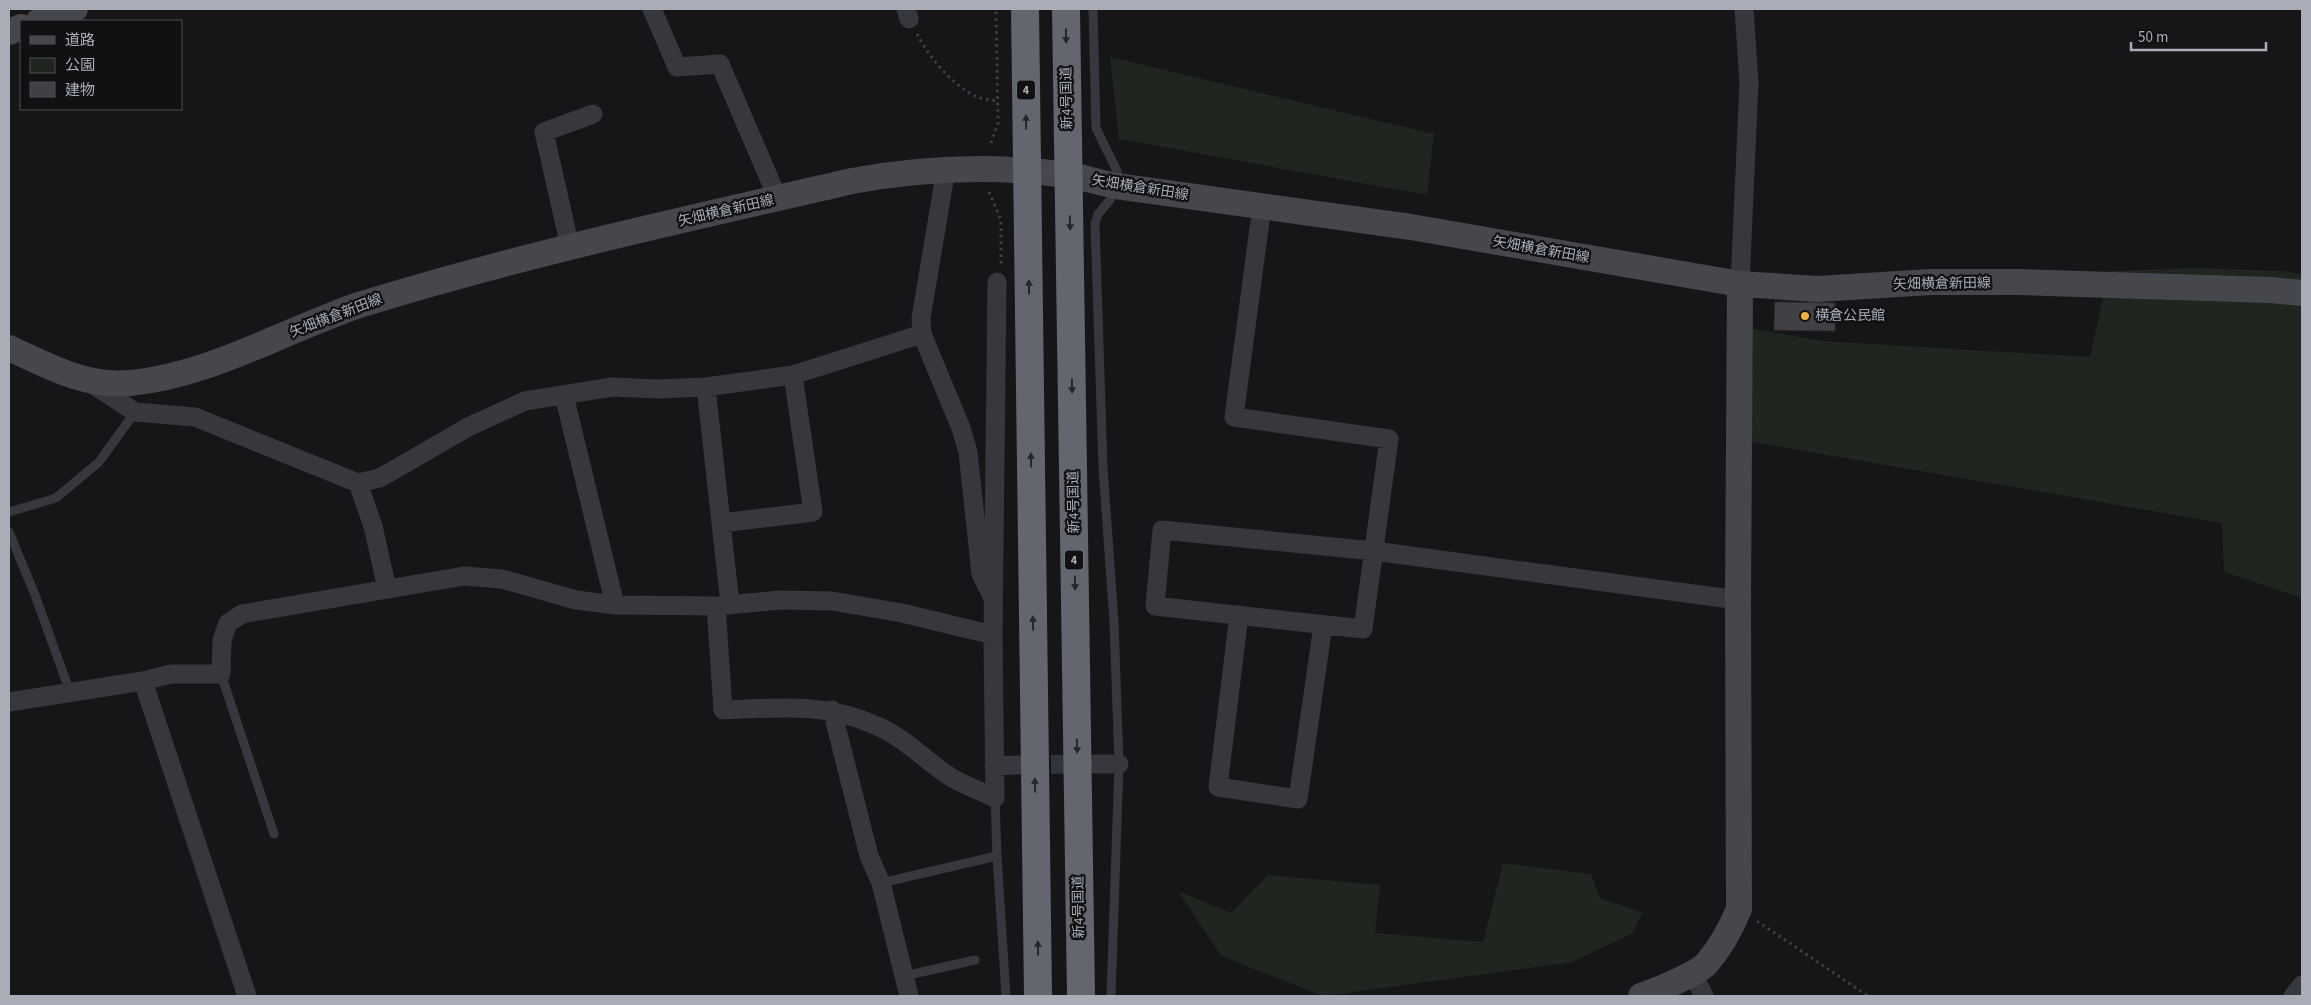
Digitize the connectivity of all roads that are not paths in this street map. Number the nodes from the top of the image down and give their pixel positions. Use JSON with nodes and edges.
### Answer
{"nodes":[{"id":1,"x":75,"y":9,"type":"edge"},
{"id":2,"x":652,"y":9,"type":"edge"},
{"id":3,"x":1025,"y":9,"type":"edge"},
{"id":4,"x":1066,"y":9,"type":"edge"},
{"id":5,"x":1093,"y":9,"type":"edge"},
{"id":6,"x":1744,"y":9,"type":"edge"},
{"id":7,"x":42,"y":20,"type":"edge"},
{"id":8,"x":593,"y":114,"type":"dead end"},
{"id":9,"x":946,"y":169,"type":"junction"},
{"id":10,"x":1027,"y":171,"type":"junction"},
{"id":11,"x":1069,"y":175,"type":"junction"},
{"id":12,"x":1116,"y":186,"type":"junction"},
{"id":13,"x":778,"y":199,"type":"junction"},
{"id":14,"x":1262,"y":206,"type":"junction"},
{"id":15,"x":570,"y":247,"type":"junction"},
{"id":16,"x":997,"y":282,"type":"road end"},
{"id":17,"x":1740,"y":284,"type":"junction"},
{"id":18,"x":2302,"y":293,"type":"edge"},
{"id":19,"x":922,"y":334,"type":"junction"},
{"id":20,"x":9,"y":348,"type":"edge"},
{"id":21,"x":793,"y":375,"type":"junction"},
{"id":22,"x":88,"y":382,"type":"junction"},
{"id":23,"x":706,"y":387,"type":"junction"},
{"id":24,"x":564,"y":395,"type":"junction"},
{"id":25,"x":135,"y":412,"type":"junction"},
{"id":26,"x":358,"y":483,"type":"junction"},
{"id":27,"x":9,"y":512,"type":"edge"},
{"id":28,"x":721,"y":523,"type":"junction"},
{"id":29,"x":9,"y":532,"type":"edge"},
{"id":30,"x":1374,"y":551,"type":"junction"},
{"id":31,"x":387,"y":589,"type":"junction"},
{"id":32,"x":993,"y":599,"type":"junction"},
{"id":33,"x":1738,"y":600,"type":"junction"},
{"id":34,"x":616,"y":605,"type":"junction"},
{"id":35,"x":723,"y":605,"type":"junction"},
{"id":36,"x":1239,"y":615,"type":"junction"},
{"id":37,"x":1323,"y":625,"type":"junction"},
{"id":38,"x":993,"y":635,"type":"junction"},
{"id":39,"x":221,"y":674,"type":"junction"},
{"id":40,"x":143,"y":681,"type":"junction"},
{"id":41,"x":70,"y":692,"type":"junction"},
{"id":42,"x":9,"y":702,"type":"edge"},
{"id":43,"x":832,"y":710,"type":"junction"},
{"id":44,"x":1096,"y":764,"type":"tunnel mouth"},
{"id":45,"x":1119,"y":764,"type":"junction"},
{"id":46,"x":1019,"y":765,"type":"tunnel mouth"},
{"id":47,"x":994,"y":766,"type":"junction"},
{"id":48,"x":995,"y":798,"type":"junction"},
{"id":49,"x":274,"y":834,"type":"dead end"},
{"id":50,"x":997,"y":856,"type":"junction"},
{"id":51,"x":882,"y":883,"type":"junction"},
{"id":52,"x":975,"y":960,"type":"dead end"},
{"id":53,"x":1692,"y":972,"type":"junction"},
{"id":54,"x":904,"y":976,"type":"junction"},
{"id":55,"x":2302,"y":985,"type":"edge"},
{"id":56,"x":247,"y":996,"type":"edge"},
{"id":57,"x":909,"y":996,"type":"edge"},
{"id":58,"x":1006,"y":996,"type":"edge"},
{"id":59,"x":1038,"y":996,"type":"edge"},
{"id":60,"x":1081,"y":996,"type":"edge"},
{"id":61,"x":1111,"y":996,"type":"edge"},
{"id":62,"x":1640,"y":996,"type":"edge"},
{"id":63,"x":1704,"y":996,"type":"edge"},
{"id":64,"x":2293,"y":996,"type":"edge"}],
"edges":[{"from":1,"to":7,"type":"main road"},
{"from":2,"to":13,"type":"street"},
{"from":10,"to":3,"type":"highway","number":"4","one_way":true},
{"from":4,"to":11,"type":"highway","name":"新4号国道","number":"4","one_way":true},
{"from":5,"to":12,"type":"lane"},
{"from":6,"to":17,"type":"street"},
{"from":8,"to":15,"type":"street"},
{"from":9,"to":10,"type":"main road","name":"矢畑横倉新田線"},
{"from":9,"to":13,"type":"main road","name":"矢畑横倉新田線"},
{"from":9,"to":19,"type":"street"},
{"from":10,"to":11,"type":"main road","name":"矢畑横倉新田線"},
{"from":59,"to":10,"type":"highway","number":"4","one_way":true},
{"from":11,"to":12,"type":"main road","name":"矢畑横倉新田線"},
{"from":11,"to":60,"type":"highway","name":"新4号国道","number":"4","one_way":true},
{"from":12,"to":14,"type":"main road","name":"矢畑横倉新田線"},
{"from":12,"to":45,"type":"lane"},
{"from":13,"to":15,"type":"main road","name":"矢畑横倉新田線"},
{"from":14,"to":17,"type":"main road","name":"矢畑横倉新田線"},
{"from":14,"to":30,"type":"street"},
{"from":15,"to":22,"type":"main road","name":"矢畑横倉新田線"},
{"from":16,"to":32,"type":"street"},
{"from":17,"to":18,"type":"main road","name":"矢畑横倉新田線"},
{"from":17,"to":33,"type":"main road"},
{"from":19,"to":21,"type":"street"},
{"from":19,"to":32,"type":"street"},
{"from":20,"to":22,"type":"main road","name":"矢畑横倉新田線"},
{"from":21,"to":23,"type":"street"},
{"from":21,"to":28,"type":"street"},
{"from":22,"to":25,"type":"street"},
{"from":23,"to":24,"type":"street"},
{"from":23,"to":28,"type":"street"},
{"from":24,"to":26,"type":"street"},
{"from":24,"to":34,"type":"street"},
{"from":25,"to":26,"type":"street"},
{"from":25,"to":27,"type":"lane"},
{"from":26,"to":31,"type":"street"},
{"from":28,"to":35,"type":"street"},
{"from":29,"to":41,"type":"lane"},
{"from":30,"to":33,"type":"street"},
{"from":30,"to":36,"type":"street"},
{"from":30,"to":37,"type":"street"},
{"from":31,"to":34,"type":"street"},
{"from":31,"to":39,"type":"street"},
{"from":32,"to":38,"type":"street"},
{"from":33,"to":53,"type":"main road"},
{"from":34,"to":35,"type":"street"},
{"from":35,"to":38,"type":"street"},
{"from":35,"to":43,"type":"street"},
{"from":36,"to":37,"type":"street"},
{"from":36,"to":37,"type":"street"},
{"from":38,"to":47,"type":"street"},
{"from":39,"to":40,"type":"street"},
{"from":39,"to":49,"type":"lane"},
{"from":40,"to":41,"type":"street"},
{"from":40,"to":56,"type":"street"},
{"from":41,"to":42,"type":"street"},
{"from":43,"to":48,"type":"street"},
{"from":43,"to":51,"type":"street"},
{"from":44,"to":45,"type":"street"},
{"from":45,"to":61,"type":"lane"},
{"from":46,"to":47,"type":"street"},
{"from":47,"to":48,"type":"street"},
{"from":48,"to":50,"type":"lane"},
{"from":50,"to":51,"type":"lane"},
{"from":50,"to":58,"type":"lane"},
{"from":51,"to":54,"type":"street"},
{"from":52,"to":54,"type":"lane"},
{"from":53,"to":62,"type":"main road"},
{"from":53,"to":63,"type":"street"},
{"from":54,"to":57,"type":"street"},
{"from":55,"to":64,"type":"street"}]}
